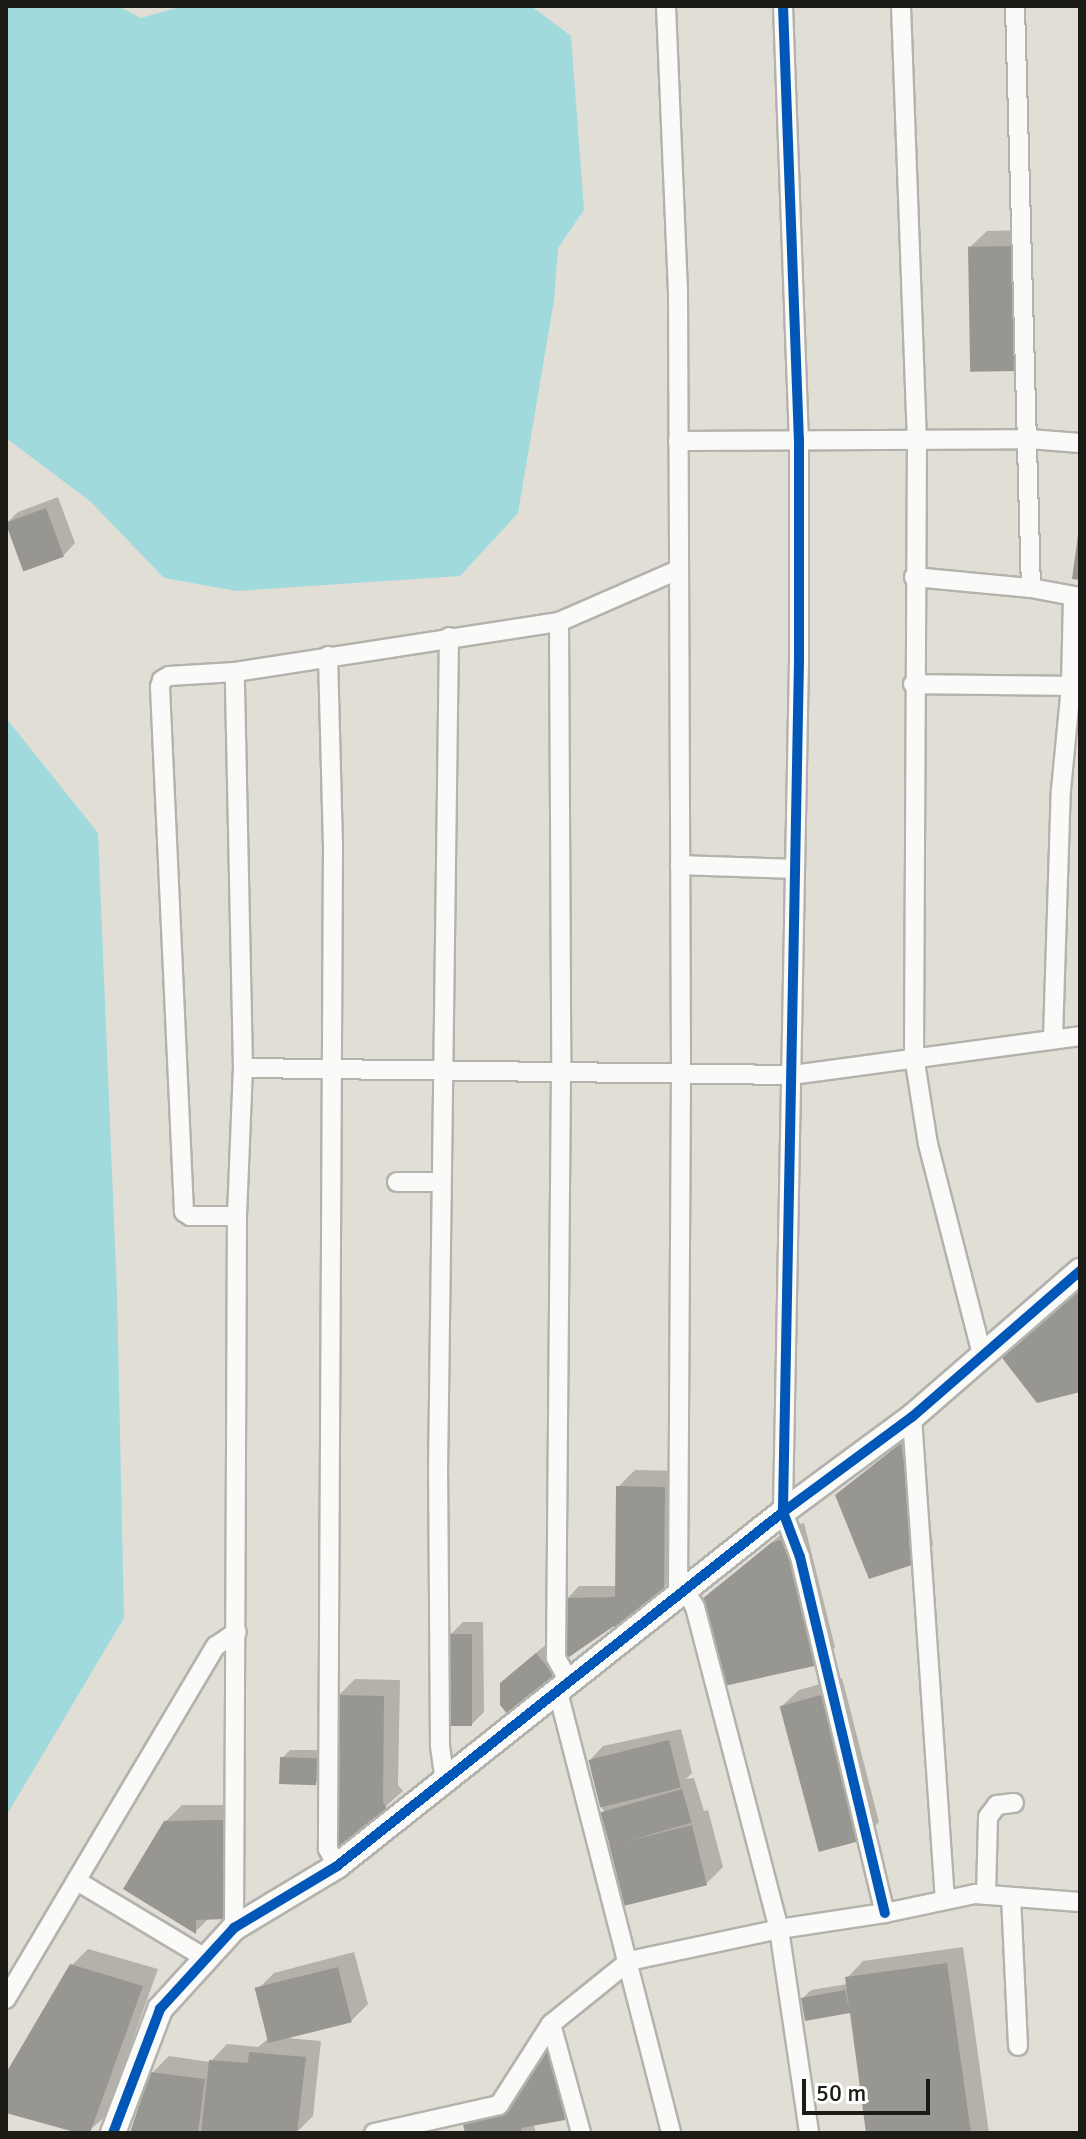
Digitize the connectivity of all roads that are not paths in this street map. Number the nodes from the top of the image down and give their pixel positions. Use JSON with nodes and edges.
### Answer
{"nodes":[{"id":1,"x":666,"y":6,"type":"edge"},
{"id":2,"x":783,"y":6,"type":"edge"},
{"id":3,"x":901,"y":6,"type":"edge"},
{"id":4,"x":1015,"y":6,"type":"edge"},
{"id":5,"x":917,"y":439,"type":"junction"},
{"id":6,"x":1029,"y":439,"type":"junction"},
{"id":7,"x":799,"y":440,"type":"junction"},
{"id":8,"x":678,"y":441,"type":"junction"},
{"id":9,"x":1080,"y":443,"type":"edge"},
{"id":10,"x":678,"y":570,"type":"junction"},
{"id":11,"x":914,"y":577,"type":"junction"},
{"id":12,"x":1031,"y":588,"type":"junction"},
{"id":13,"x":1077,"y":597,"type":"edge"},
{"id":14,"x":559,"y":622,"type":"junction"},
{"id":15,"x":449,"y":637,"type":"junction"},
{"id":16,"x":328,"y":656,"type":"junction"},
{"id":17,"x":235,"y":672,"type":"junction"},
{"id":18,"x":913,"y":684,"type":"junction"},
{"id":19,"x":1071,"y":686,"type":"junction"},
{"id":20,"x":680,"y":865,"type":"junction"},
{"id":21,"x":795,"y":869,"type":"junction"},
{"id":22,"x":1080,"y":1036,"type":"edge"},
{"id":23,"x":1053,"y":1038,"type":"junction"},
{"id":24,"x":914,"y":1056,"type":"junction"},
{"id":25,"x":243,"y":1068,"type":"junction"},
{"id":26,"x":442,"y":1070,"type":"junction"},
{"id":27,"x":331,"y":1072,"type":"junction"},
{"id":28,"x":561,"y":1072,"type":"junction"},
{"id":29,"x":681,"y":1073,"type":"junction"},
{"id":30,"x":793,"y":1075,"type":"junction"},
{"id":31,"x":397,"y":1182,"type":"dead end"},
{"id":32,"x":440,"y":1182,"type":"junction"},
{"id":33,"x":237,"y":1216,"type":"junction"},
{"id":34,"x":1080,"y":1271,"type":"edge"},
{"id":35,"x":982,"y":1354,"type":"junction"},
{"id":36,"x":912,"y":1417,"type":"junction"},
{"id":37,"x":783,"y":1512,"type":"junction"},
{"id":38,"x":682,"y":1594,"type":"junction"},
{"id":39,"x":237,"y":1632,"type":"junction"},
{"id":40,"x":564,"y":1687,"type":"junction"},
{"id":41,"x":445,"y":1782,"type":"junction"},
{"id":42,"x":1014,"y":1803,"type":"dead end"},
{"id":43,"x":337,"y":1866,"type":"junction"},
{"id":44,"x":77,"y":1881,"type":"junction"},
{"id":45,"x":986,"y":1895,"type":"junction"},
{"id":46,"x":1011,"y":1897,"type":"junction"},
{"id":47,"x":945,"y":1900,"type":"junction"},
{"id":48,"x":1080,"y":1902,"type":"edge"},
{"id":49,"x":885,"y":1913,"type":"junction"},
{"id":50,"x":234,"y":1928,"type":"junction"},
{"id":51,"x":779,"y":1929,"type":"junction"},
{"id":52,"x":205,"y":1958,"type":"junction"},
{"id":53,"x":629,"y":1961,"type":"junction"},
{"id":54,"x":6,"y":1999,"type":"edge"},
{"id":55,"x":551,"y":2024,"type":"junction"},
{"id":56,"x":1018,"y":2046,"type":"dead end"},
{"id":57,"x":462,"y":2124,"type":"edge"},
{"id":58,"x":113,"y":2133,"type":"edge"},
{"id":59,"x":374,"y":2133,"type":"edge"},
{"id":60,"x":581,"y":2133,"type":"edge"},
{"id":61,"x":671,"y":2133,"type":"edge"},
{"id":62,"x":809,"y":2133,"type":"edge"}],
"edges":[{"from":1,"to":8,"type":"street"},
{"from":2,"to":7,"type":"street"},
{"from":3,"to":5,"type":"street"},
{"from":4,"to":6,"type":"street"},
{"from":5,"to":6,"type":"street"},
{"from":5,"to":7,"type":"street"},
{"from":5,"to":11,"type":"street"},
{"from":6,"to":9,"type":"street"},
{"from":6,"to":12,"type":"street"},
{"from":7,"to":8,"type":"street"},
{"from":7,"to":21,"type":"street"},
{"from":8,"to":10,"type":"street"},
{"from":10,"to":14,"type":"street"},
{"from":10,"to":20,"type":"street"},
{"from":11,"to":12,"type":"street"},
{"from":11,"to":18,"type":"street"},
{"from":12,"to":13,"type":"street"},
{"from":13,"to":19,"type":"street"},
{"from":14,"to":15,"type":"street"},
{"from":14,"to":28,"type":"street"},
{"from":15,"to":16,"type":"street"},
{"from":15,"to":26,"type":"street"},
{"from":16,"to":17,"type":"street"},
{"from":16,"to":27,"type":"street"},
{"from":17,"to":25,"type":"street"},
{"from":17,"to":33,"type":"street"},
{"from":18,"to":19,"type":"street"},
{"from":18,"to":24,"type":"street"},
{"from":19,"to":23,"type":"street"},
{"from":20,"to":21,"type":"street"},
{"from":20,"to":29,"type":"street"},
{"from":21,"to":30,"type":"street"},
{"from":22,"to":23,"type":"street"},
{"from":23,"to":24,"type":"street"},
{"from":24,"to":30,"type":"street"},
{"from":24,"to":35,"type":"street"},
{"from":25,"to":27,"type":"street"},
{"from":25,"to":33,"type":"street"},
{"from":26,"to":27,"type":"street"},
{"from":26,"to":28,"type":"street"},
{"from":26,"to":32,"type":"street"},
{"from":27,"to":43,"type":"street"},
{"from":28,"to":29,"type":"street"},
{"from":28,"to":40,"type":"street"},
{"from":29,"to":30,"type":"street"},
{"from":29,"to":38,"type":"street"},
{"from":30,"to":37,"type":"street"},
{"from":31,"to":32,"type":"street"},
{"from":32,"to":41,"type":"street"},
{"from":33,"to":39,"type":"street"},
{"from":34,"to":35,"type":"street"},
{"from":35,"to":36,"type":"street"},
{"from":36,"to":37,"type":"street"},
{"from":36,"to":47,"type":"street"},
{"from":37,"to":38,"type":"street"},
{"from":37,"to":49,"type":"street"},
{"from":38,"to":40,"type":"street"},
{"from":38,"to":51,"type":"street"},
{"from":39,"to":44,"type":"street"},
{"from":39,"to":50,"type":"street"},
{"from":40,"to":41,"type":"street"},
{"from":40,"to":53,"type":"street"},
{"from":41,"to":43,"type":"street"},
{"from":42,"to":45,"type":"street"},
{"from":43,"to":50,"type":"street"},
{"from":44,"to":52,"type":"street"},
{"from":44,"to":54,"type":"street"},
{"from":45,"to":46,"type":"street"},
{"from":45,"to":47,"type":"street"},
{"from":46,"to":48,"type":"street"},
{"from":46,"to":56,"type":"street"},
{"from":47,"to":49,"type":"street"},
{"from":49,"to":51,"type":"street"},
{"from":50,"to":52,"type":"street"},
{"from":51,"to":53,"type":"street"},
{"from":51,"to":62,"type":"street"},
{"from":52,"to":58,"type":"street"},
{"from":53,"to":55,"type":"street"},
{"from":53,"to":61,"type":"street"},
{"from":55,"to":57,"type":"street"},
{"from":55,"to":60,"type":"street"},
{"from":57,"to":59,"type":"street"}]}
